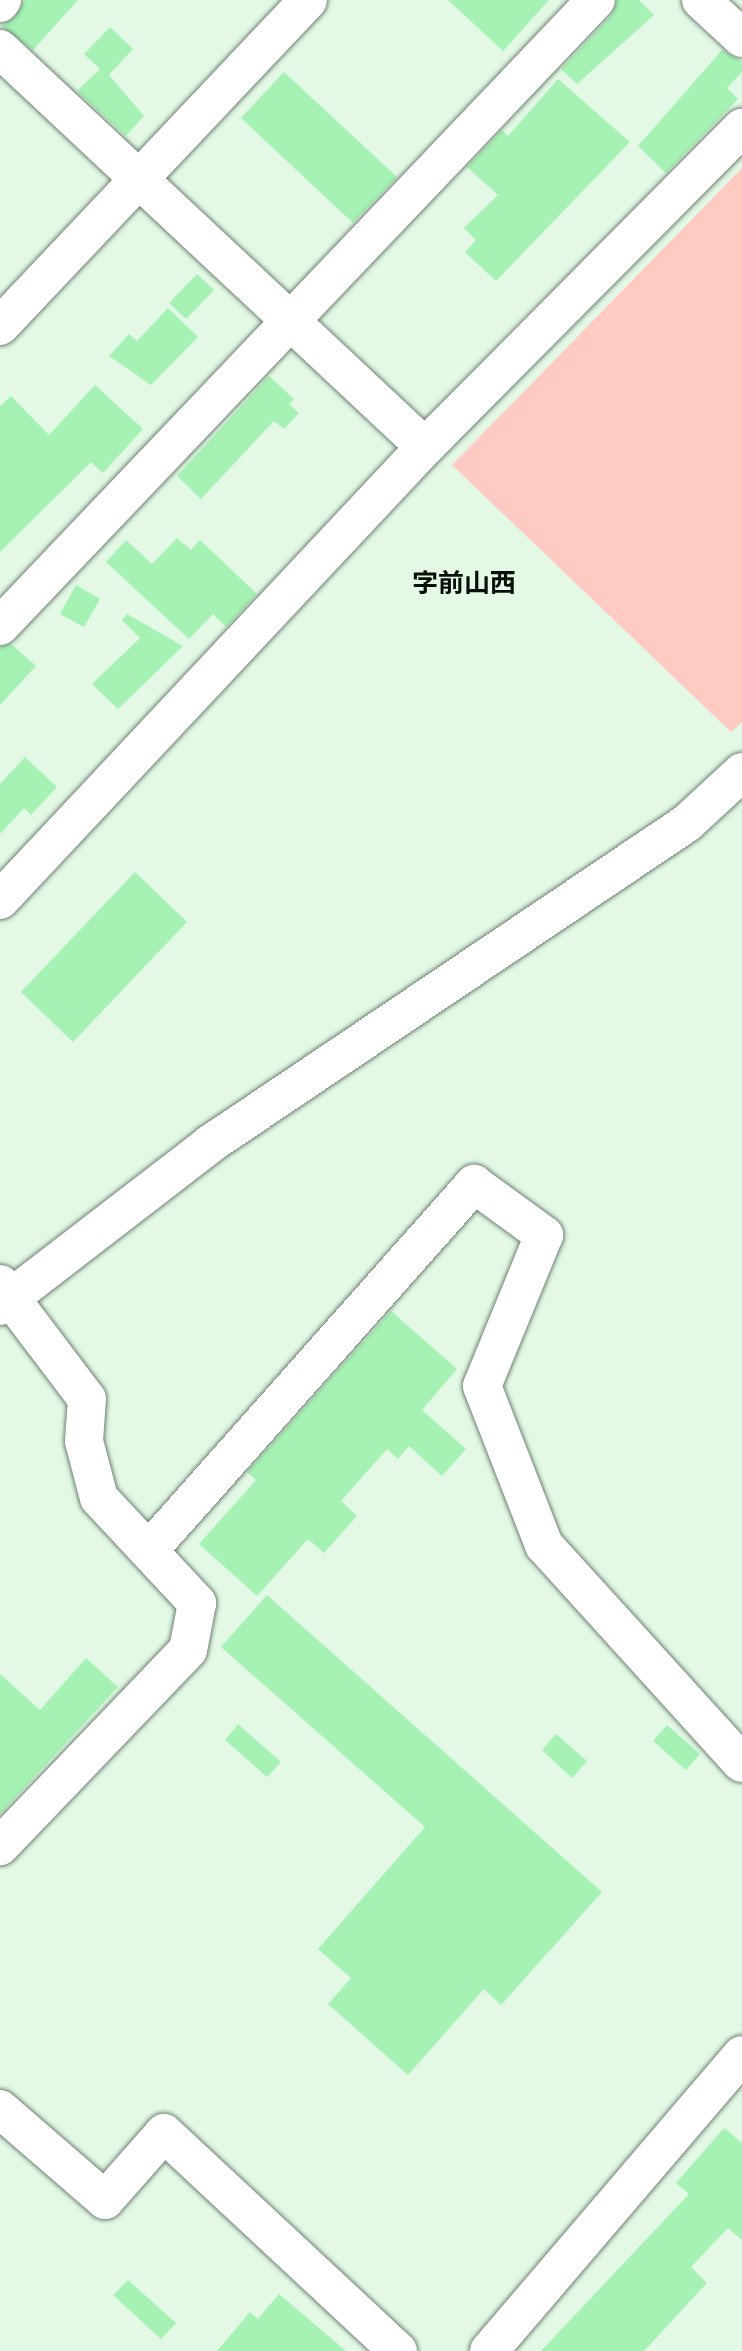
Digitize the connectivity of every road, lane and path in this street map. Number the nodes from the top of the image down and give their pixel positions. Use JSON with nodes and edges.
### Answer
{"nodes":[{"id":1,"x":308,"y":0,"type":"edge"},
{"id":2,"x":596,"y":0,"type":"edge"},
{"id":3,"x":701,"y":0,"type":"edge"},
{"id":4,"x":742,"y":38,"type":"edge"},
{"id":5,"x":0,"y":49,"type":"edge"},
{"id":6,"x":742,"y":128,"type":"edge"},
{"id":7,"x":138,"y":181,"type":"junction"},
{"id":8,"x":288,"y":320,"type":"junction"},
{"id":9,"x":0,"y":326,"type":"edge"},
{"id":10,"x":425,"y":447,"type":"junction"},
{"id":11,"x":0,"y":626,"type":"edge"},
{"id":12,"x":742,"y":772,"type":"edge"},
{"id":13,"x":0,"y":900,"type":"edge"},
{"id":14,"x":4,"y":1295,"type":"edge"},
{"id":15,"x":151,"y":1548,"type":"junction"},
{"id":16,"x":742,"y":1763,"type":"edge"},
{"id":17,"x":0,"y":1846,"type":"edge"},
{"id":18,"x":742,"y":2055,"type":"edge"},
{"id":19,"x":0,"y":2109,"type":"edge"},
{"id":20,"x":398,"y":2351,"type":"edge"},
{"id":21,"x":489,"y":2351,"type":"edge"}],
"edges":[{"from":1,"to":7,"type":"street"},
{"from":2,"to":8,"type":"street"},
{"from":3,"to":4,"type":"street"},
{"from":5,"to":7,"type":"street"},
{"from":6,"to":10,"type":"street"},
{"from":7,"to":8,"type":"street"},
{"from":7,"to":9,"type":"street"},
{"from":8,"to":10,"type":"street"},
{"from":8,"to":11,"type":"street"},
{"from":10,"to":13,"type":"street"},
{"from":12,"to":14,"type":"street"},
{"from":14,"to":15,"type":"street"},
{"from":15,"to":16,"type":"street"},
{"from":15,"to":17,"type":"street"},
{"from":18,"to":21,"type":"street"},
{"from":19,"to":20,"type":"street"}]}
